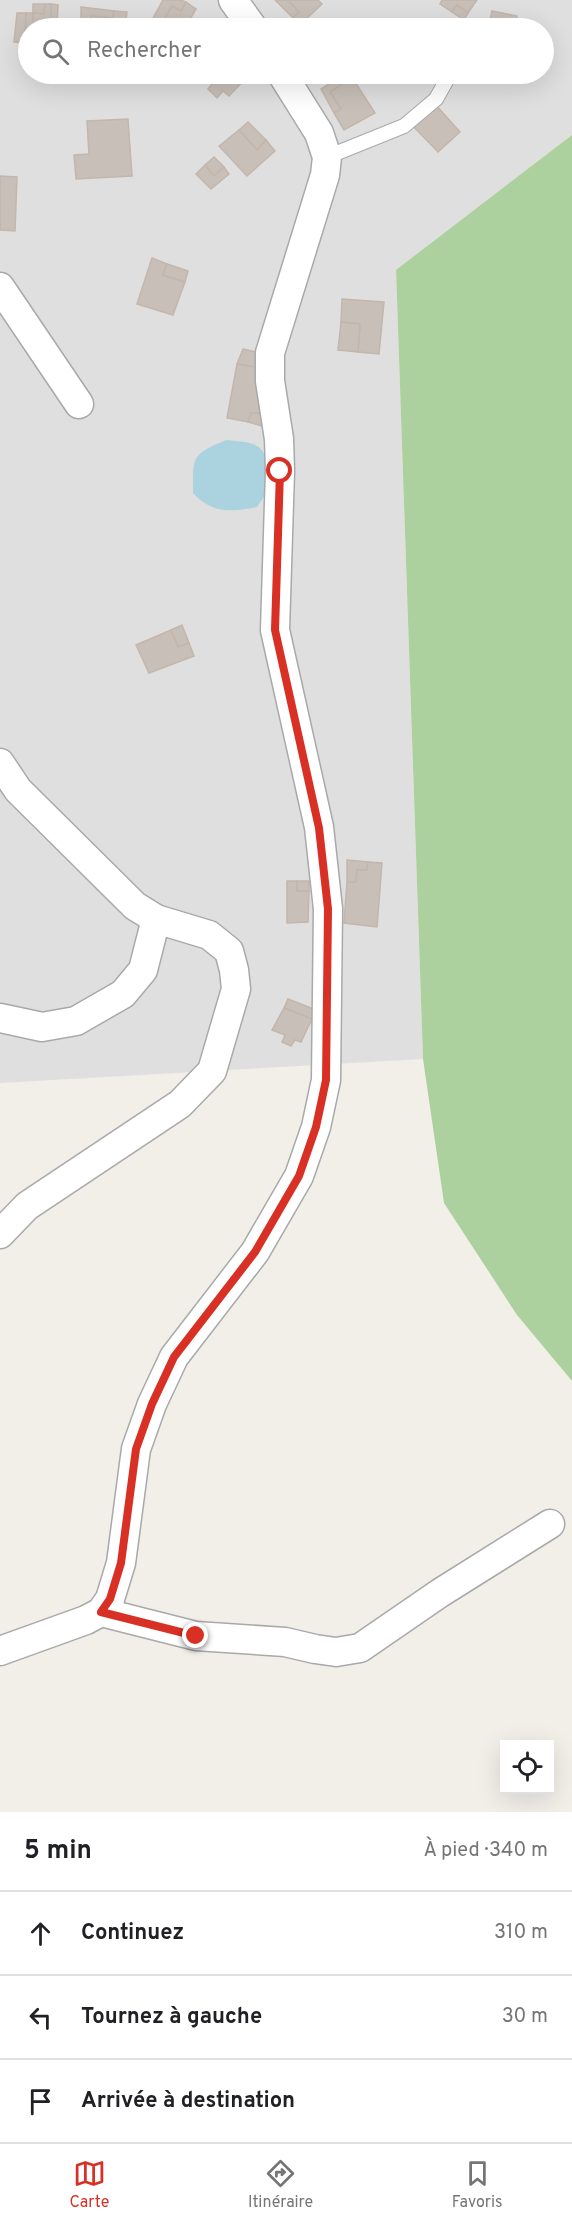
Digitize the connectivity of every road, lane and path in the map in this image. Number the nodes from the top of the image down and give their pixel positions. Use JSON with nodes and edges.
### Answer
{"nodes":[{"id":1,"x":233,"y":0,"type":"edge"},
{"id":2,"x":246,"y":18,"type":"edge"},
{"id":3,"x":288,"y":84,"type":"edge"},
{"id":4,"x":444,"y":84,"type":"edge"},
{"id":5,"x":327,"y":157,"type":"junction"},
{"id":6,"x":0,"y":287,"type":"edge"},
{"id":7,"x":79,"y":404,"type":"dead end"},
{"id":8,"x":0,"y":763,"type":"edge"},
{"id":9,"x":156,"y":919,"type":"junction"},
{"id":10,"x":0,"y":1017,"type":"edge"},
{"id":11,"x":0,"y":1234,"type":"edge"},
{"id":12,"x":550,"y":1524,"type":"dead end"},
{"id":13,"x":101,"y":1612,"type":"junction"},
{"id":14,"x":0,"y":1651,"type":"edge"}],
"edges":[{"from":1,"to":2,"type":"street"},
{"from":3,"to":5,"type":"street"},
{"from":4,"to":5,"type":"lane"},
{"from":5,"to":13,"type":"street"},
{"from":6,"to":7,"type":"street"},
{"from":8,"to":9,"type":"street"},
{"from":9,"to":10,"type":"street"},
{"from":9,"to":11,"type":"street"},
{"from":12,"to":13,"type":"street"},
{"from":13,"to":14,"type":"street"}]}
